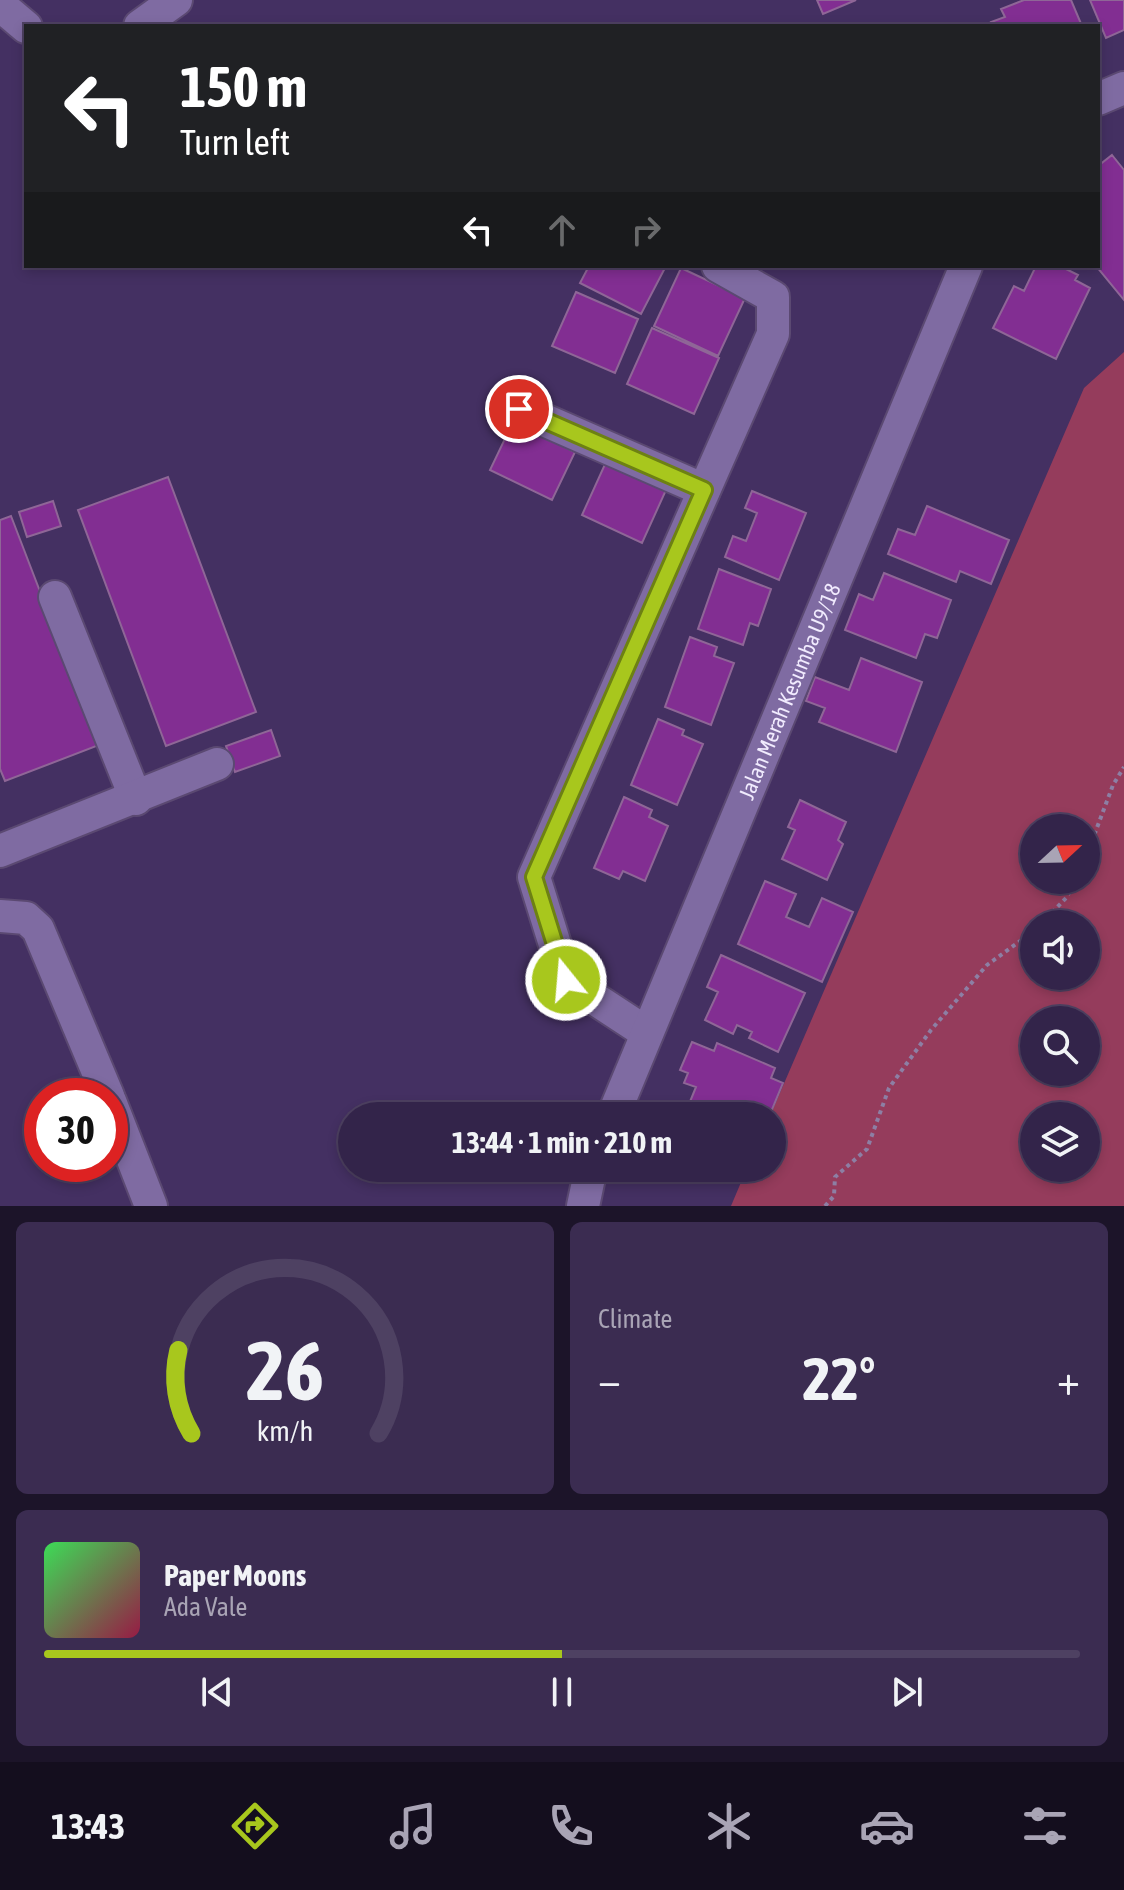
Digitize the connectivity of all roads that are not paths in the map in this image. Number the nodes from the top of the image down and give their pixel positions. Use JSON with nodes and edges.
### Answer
{"nodes":[{"id":1,"x":176,"y":0,"type":"edge"},
{"id":2,"x":0,"y":5,"type":"edge"},
{"id":3,"x":143,"y":24,"type":"edge"},
{"id":4,"x":24,"y":25,"type":"edge"},
{"id":5,"x":1124,"y":88,"type":"edge"},
{"id":6,"x":1100,"y":98,"type":"edge"},
{"id":7,"x":722,"y":268,"type":"edge"},
{"id":8,"x":965,"y":268,"type":"edge"},
{"id":9,"x":519,"y":409,"type":"dead end"},
{"id":10,"x":704,"y":490,"type":"junction"},
{"id":11,"x":55,"y":597,"type":"dead end"},
{"id":12,"x":217,"y":764,"type":"dead end"},
{"id":13,"x":136,"y":799,"type":"junction"},
{"id":14,"x":0,"y":851,"type":"edge"},
{"id":15,"x":0,"y":916,"type":"edge"},
{"id":16,"x":647,"y":1033,"type":"junction"},
{"id":17,"x":100,"y":1078,"type":"edge"},
{"id":18,"x":619,"y":1102,"type":"edge"},
{"id":19,"x":128,"y":1147,"type":"edge"},
{"id":20,"x":588,"y":1182,"type":"edge"},
{"id":21,"x":151,"y":1206,"type":"edge"},
{"id":22,"x":583,"y":1206,"type":"edge"}],
"edges":[{"from":1,"to":3,"type":"street"},
{"from":2,"to":4,"type":"street"},
{"from":5,"to":6,"type":"street"},
{"from":7,"to":10,"type":"street"},
{"from":8,"to":16,"type":"street","name":"Jalan Merah Kesumba U9/18"},
{"from":9,"to":10,"type":"street"},
{"from":10,"to":16,"type":"street"},
{"from":11,"to":13,"type":"street"},
{"from":12,"to":13,"type":"street"},
{"from":13,"to":14,"type":"street"},
{"from":15,"to":17,"type":"street"},
{"from":16,"to":18,"type":"street","name":"Jalan Merah Kesumba U9/18"},
{"from":19,"to":21,"type":"street"},
{"from":20,"to":22,"type":"street"}]}
